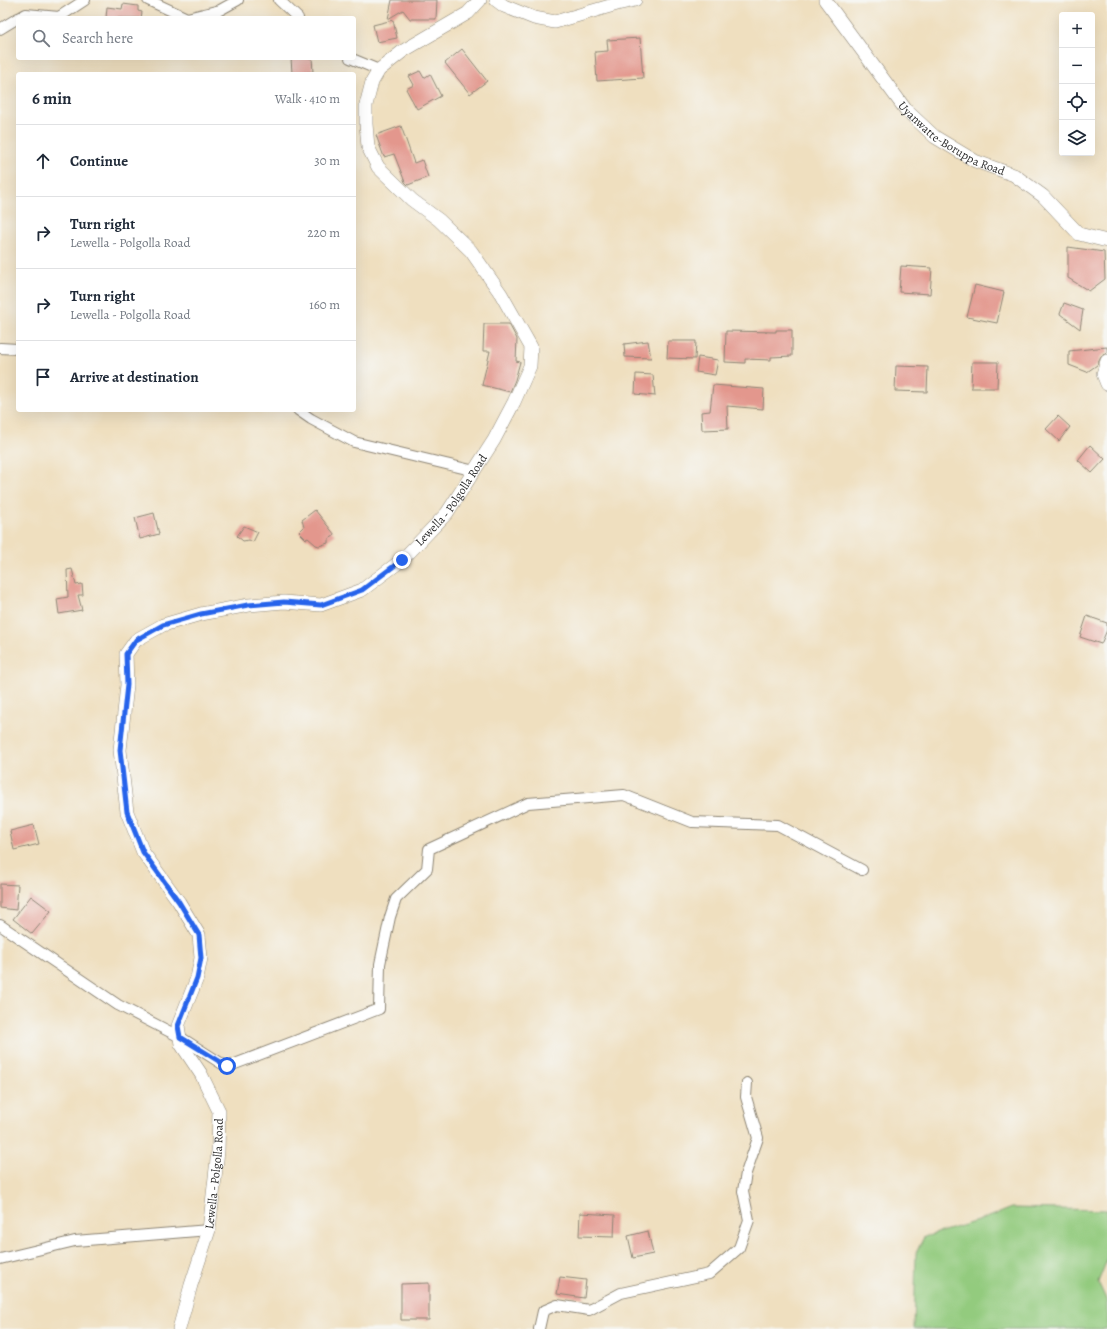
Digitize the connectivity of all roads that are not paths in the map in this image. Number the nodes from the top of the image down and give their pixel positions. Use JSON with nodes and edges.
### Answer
{"nodes":[{"id":1,"x":85,"y":0,"type":"edge"},
{"id":2,"x":148,"y":0,"type":"edge"},
{"id":3,"x":238,"y":0,"type":"edge"},
{"id":4,"x":279,"y":0,"type":"edge"},
{"id":5,"x":480,"y":0,"type":"edge"},
{"id":6,"x":496,"y":0,"type":"edge"},
{"id":7,"x":635,"y":0,"type":"edge"},
{"id":8,"x":825,"y":0,"type":"edge"},
{"id":9,"x":22,"y":16,"type":"edge"},
{"id":10,"x":48,"y":16,"type":"edge"},
{"id":11,"x":61,"y":16,"type":"edge"},
{"id":12,"x":183,"y":16,"type":"edge"},
{"id":13,"x":195,"y":16,"type":"edge"},
{"id":14,"x":296,"y":16,"type":"edge"},
{"id":15,"x":16,"y":19,"type":"edge"},
{"id":16,"x":0,"y":29,"type":"edge"},
{"id":17,"x":355,"y":60,"type":"edge"},
{"id":18,"x":379,"y":70,"type":"junction"},
{"id":19,"x":1107,"y":241,"type":"edge"},
{"id":20,"x":0,"y":348,"type":"edge"},
{"id":21,"x":16,"y":349,"type":"edge"},
{"id":22,"x":1107,"y":361,"type":"edge"},
{"id":23,"x":1107,"y":384,"type":"edge"},
{"id":24,"x":301,"y":412,"type":"edge"},
{"id":25,"x":475,"y":471,"type":"junction"},
{"id":26,"x":862,"y":870,"type":"dead end"},
{"id":27,"x":0,"y":925,"type":"edge"},
{"id":28,"x":180,"y":1037,"type":"junction"},
{"id":29,"x":746,"y":1083,"type":"dead end"},
{"id":30,"x":209,"y":1230,"type":"junction"},
{"id":31,"x":0,"y":1258,"type":"edge"},
{"id":32,"x":179,"y":1329,"type":"edge"},
{"id":33,"x":539,"y":1329,"type":"edge"}],
"edges":[{"from":1,"to":11,"type":"street"},
{"from":2,"to":12,"type":"street"},
{"from":3,"to":13,"type":"street"},
{"from":4,"to":14,"type":"street"},
{"from":5,"to":18,"type":"street","name":"Lewella - Polgolla Road"},
{"from":6,"to":7,"type":"street"},
{"from":8,"to":19,"type":"street","name":"Uyanwatte-Boruppa Road"},
{"from":9,"to":10,"type":"street"},
{"from":15,"to":16,"type":"street"},
{"from":17,"to":18,"type":"street"},
{"from":18,"to":25,"type":"street","name":"Lewella - Polgolla Road"},
{"from":20,"to":21,"type":"street"},
{"from":22,"to":23,"type":"street"},
{"from":24,"to":25,"type":"street"},
{"from":25,"to":28,"type":"street","name":"Lewella - Polgolla Road"},
{"from":26,"to":28,"type":"street"},
{"from":27,"to":28,"type":"street"},
{"from":28,"to":30,"type":"street","name":"Lewella - Polgolla Road"},
{"from":29,"to":33,"type":"street"},
{"from":30,"to":31,"type":"street"},
{"from":30,"to":32,"type":"street","name":"Lewella - Polgolla Road"}]}
